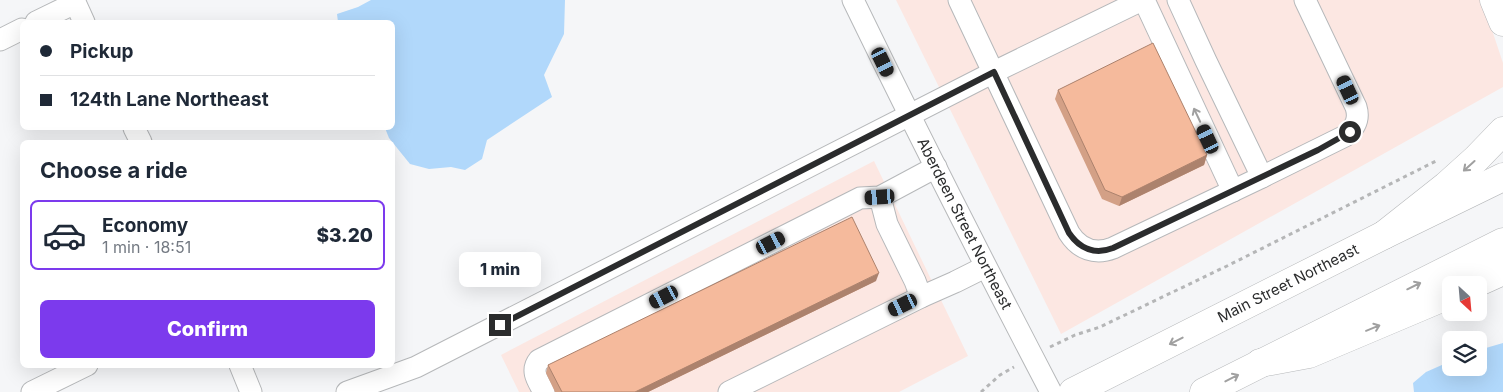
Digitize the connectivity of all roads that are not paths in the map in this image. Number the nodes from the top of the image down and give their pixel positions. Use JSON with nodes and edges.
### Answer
{"nodes":[{"id":1,"x":853,"y":0,"type":"edge"},
{"id":2,"x":959,"y":0,"type":"edge"},
{"id":3,"x":1143,"y":0,"type":"edge"},
{"id":4,"x":1178,"y":0,"type":"edge"},
{"id":5,"x":1305,"y":0,"type":"edge"},
{"id":6,"x":1494,"y":0,"type":"edge"},
{"id":7,"x":74,"y":1,"type":"edge"},
{"id":8,"x":40,"y":20,"type":"edge"},
{"id":9,"x":83,"y":20,"type":"edge"},
{"id":10,"x":1503,"y":22,"type":"edge"},
{"id":11,"x":20,"y":30,"type":"edge"},
{"id":12,"x":0,"y":40,"type":"edge"},
{"id":13,"x":994,"y":72,"type":"junction"},
{"id":14,"x":909,"y":116,"type":"junction"},
{"id":15,"x":1503,"y":131,"type":"edge"},
{"id":16,"x":936,"y":167,"type":"junction"},
{"id":17,"x":1262,"y":176,"type":"junction"},
{"id":18,"x":1503,"y":176,"type":"edge"},
{"id":19,"x":1233,"y":191,"type":"junction"},
{"id":20,"x":880,"y":197,"type":"junction"},
{"id":21,"x":1384,"y":235,"type":"junction"},
{"id":22,"x":1503,"y":242,"type":"edge"},
{"id":23,"x":985,"y":267,"type":"junction"},
{"id":24,"x":1503,"y":271,"type":"edge"},
{"id":25,"x":1488,"y":278,"type":"edge"},
{"id":26,"x":921,"y":297,"type":"junction"},
{"id":27,"x":1442,"y":298,"type":"edge"},
{"id":28,"x":1260,"y":363,"type":"junction"},
{"id":29,"x":81,"y":368,"type":"edge"},
{"id":30,"x":241,"y":368,"type":"edge"},
{"id":31,"x":32,"y":392,"type":"edge"},
{"id":32,"x":251,"y":392,"type":"edge"},
{"id":33,"x":347,"y":392,"type":"edge"},
{"id":34,"x":544,"y":392,"type":"edge"},
{"id":35,"x":730,"y":392,"type":"edge"},
{"id":36,"x":1051,"y":392,"type":"edge"},
{"id":37,"x":1073,"y":392,"type":"edge"},
{"id":38,"x":1204,"y":392,"type":"edge"}],
"edges":[{"from":1,"to":14,"type":"street","name":"Aberdeen Street Northeast"},
{"from":2,"to":13,"type":"street"},
{"from":3,"to":13,"type":"street"},
{"from":19,"to":3,"type":"street","one_way":true},
{"from":4,"to":17,"type":"street"},
{"from":5,"to":17,"type":"street"},
{"from":6,"to":10,"type":"main road"},
{"from":7,"to":8,"type":"street"},
{"from":7,"to":9,"type":"street"},
{"from":11,"to":12,"type":"street"},
{"from":13,"to":14,"type":"street"},
{"from":13,"to":19,"type":"street"},
{"from":14,"to":16,"type":"street","name":"Aberdeen Street Northeast"},
{"from":14,"to":33,"type":"street"},
{"from":15,"to":21,"type":"main road","one_way":true},
{"from":16,"to":20,"type":"street"},
{"from":16,"to":23,"type":"street","name":"Aberdeen Street Northeast"},
{"from":17,"to":19,"type":"street"},
{"from":18,"to":21,"type":"main road","name":"Main Street Northeast"},
{"from":20,"to":26,"type":"street"},
{"from":20,"to":34,"type":"street"},
{"from":21,"to":37,"type":"main road","name":"Main Street Northeast","one_way":true},
{"from":28,"to":22,"type":"main road","one_way":true},
{"from":23,"to":26,"type":"street"},
{"from":23,"to":36,"type":"street","name":"Aberdeen Street Northeast"},
{"from":24,"to":25,"type":"main road"},
{"from":26,"to":35,"type":"street"},
{"from":28,"to":27,"type":"main road","one_way":true},
{"from":38,"to":28,"type":"main road","one_way":true},
{"from":29,"to":31,"type":"street"},
{"from":30,"to":32,"type":"street"}]}
